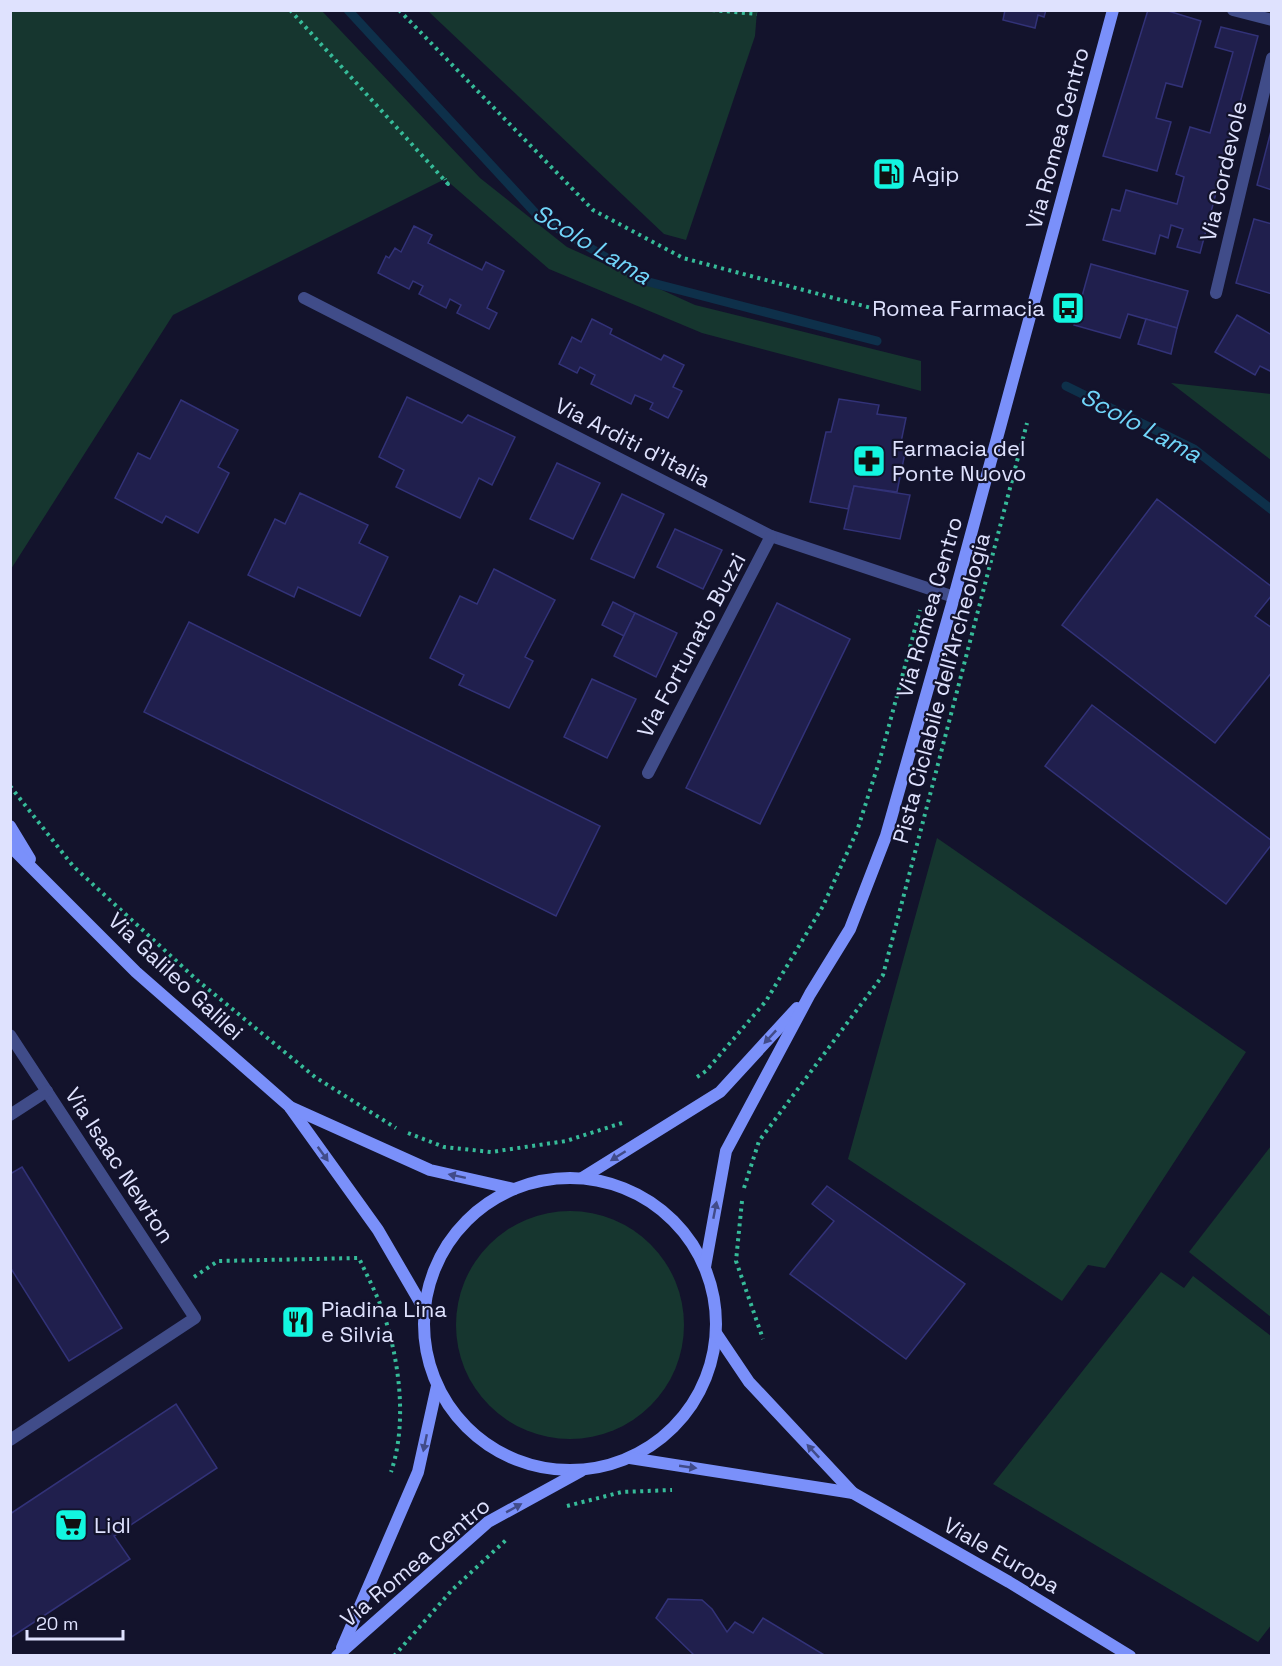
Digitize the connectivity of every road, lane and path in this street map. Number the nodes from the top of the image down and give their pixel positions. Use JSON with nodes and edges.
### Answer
{"nodes":[{"id":1,"x":290,"y":10,"type":"edge"},
{"id":2,"x":399,"y":10,"type":"edge"},
{"id":3,"x":712,"y":10,"type":"edge"},
{"id":4,"x":1113,"y":10,"type":"edge"},
{"id":5,"x":1233,"y":10,"type":"edge"},
{"id":6,"x":757,"y":14,"type":"dead end"},
{"id":7,"x":1272,"y":20,"type":"edge"},
{"id":8,"x":1272,"y":58,"type":"edge"},
{"id":9,"x":445,"y":179,"type":"dead end"},
{"id":10,"x":1216,"y":293,"type":"dead end"},
{"id":11,"x":304,"y":298,"type":"dead end"},
{"id":12,"x":894,"y":314,"type":"dead end"},
{"id":13,"x":1028,"y":420,"type":"dead end"},
{"id":14,"x":771,"y":536,"type":"junction"},
{"id":15,"x":926,"y":589,"type":"junction"},
{"id":16,"x":954,"y":597,"type":"junction"},
{"id":17,"x":648,"y":773,"type":"dead end"},
{"id":18,"x":10,"y":786,"type":"edge"},
{"id":19,"x":10,"y":826,"type":"edge"},
{"id":20,"x":10,"y":846,"type":"edge"},
{"id":21,"x":39,"y":873,"type":"junction"},
{"id":22,"x":810,"y":994,"type":"junction"},
{"id":23,"x":10,"y":1035,"type":"edge"},
{"id":24,"x":689,"y":1083,"type":"dead end"},
{"id":25,"x":47,"y":1091,"type":"junction"},
{"id":26,"x":289,"y":1106,"type":"junction"},
{"id":27,"x":10,"y":1115,"type":"edge"},
{"id":28,"x":628,"y":1122,"type":"dead end"},
{"id":29,"x":397,"y":1129,"type":"dead end"},
{"id":30,"x":407,"y":1132,"type":"dead end"},
{"id":31,"x":582,"y":1178,"type":"junction"},
{"id":32,"x":514,"y":1189,"type":"junction"},
{"id":33,"x":705,"y":1267,"type":"junction"},
{"id":34,"x":176,"y":1288,"type":"junction"},
{"id":35,"x":424,"y":1309,"type":"junction"},
{"id":36,"x":716,"y":1333,"type":"junction"},
{"id":37,"x":763,"y":1339,"type":"dead end"},
{"id":38,"x":437,"y":1386,"type":"junction"},
{"id":39,"x":10,"y":1440,"type":"edge"},
{"id":40,"x":630,"y":1458,"type":"junction"},
{"id":41,"x":581,"y":1471,"type":"junction"},
{"id":42,"x":388,"y":1481,"type":"dead end"},
{"id":43,"x":664,"y":1490,"type":"dead end"},
{"id":44,"x":853,"y":1493,"type":"junction"},
{"id":45,"x":562,"y":1507,"type":"dead end"},
{"id":46,"x":515,"y":1535,"type":"dead end"},
{"id":47,"x":339,"y":1654,"type":"edge"},
{"id":48,"x":394,"y":1656,"type":"edge"},
{"id":49,"x":1130,"y":1656,"type":"edge"}],
"edges":[{"from":1,"to":9,"type":"path"},
{"from":2,"to":12,"type":"path"},
{"from":3,"to":6,"type":"path"},
{"from":4,"to":16,"type":"main road","name":"Via Romea Centro"},
{"from":5,"to":7,"type":"street"},
{"from":8,"to":10,"type":"street","name":"Via Cordevole"},
{"from":11,"to":14,"type":"street","name":"Via Arditi d'Italia"},
{"from":13,"to":37,"type":"path","name":"Pista Ciclabile dell'Archeologia"},
{"from":14,"to":15,"type":"street","name":"Via Arditi d'Italia"},
{"from":14,"to":17,"type":"street","name":"Via Fortunato Buzzi"},
{"from":15,"to":16,"type":"street","name":"Via Arditi d'Italia"},
{"from":15,"to":24,"type":"path"},
{"from":16,"to":22,"type":"main road","name":"Via Romea Centro"},
{"from":18,"to":29,"type":"path"},
{"from":19,"to":21,"type":"main road","name":"Via Galileo Galilei"},
{"from":20,"to":21,"type":"main road","name":"Via Galileo Galilei"},
{"from":21,"to":26,"type":"main road","name":"Via Galileo Galilei"},
{"from":22,"to":31,"type":"main road","name":"Via Romea Centro","one_way":true},
{"from":33,"to":22,"type":"main road","name":"Via Romea Centro","one_way":true},
{"from":23,"to":25,"type":"street","name":"Via Isaac Newton"},
{"from":25,"to":27,"type":"street"},
{"from":25,"to":34,"type":"street","name":"Via Isaac Newton"},
{"from":32,"to":26,"type":"main road","name":"Via Galileo Galilei","one_way":true},
{"from":26,"to":35,"type":"main road","name":"Via Galileo Galilei","one_way":true},
{"from":28,"to":30,"type":"path"},
{"from":31,"to":32,"type":"main road"},
{"from":31,"to":33,"type":"main road"},
{"from":32,"to":35,"type":"main road"},
{"from":33,"to":36,"type":"main road"},
{"from":34,"to":39,"type":"street","name":"Via Isaac Newton"},
{"from":34,"to":42,"type":"path"},
{"from":35,"to":38,"type":"main road"},
{"from":36,"to":40,"type":"main road"},
{"from":44,"to":36,"type":"main road","name":"Viale Europa","one_way":true},
{"from":38,"to":41,"type":"main road"},
{"from":38,"to":47,"type":"main road","name":"Via Romea Centro","one_way":true},
{"from":40,"to":41,"type":"main road"},
{"from":40,"to":44,"type":"main road","name":"Viale Europa","one_way":true},
{"from":47,"to":41,"type":"main road","name":"Via Romea Centro","one_way":true},
{"from":43,"to":45,"type":"path"},
{"from":44,"to":49,"type":"main road","name":"Viale Europa"},
{"from":46,"to":48,"type":"path"}]}
